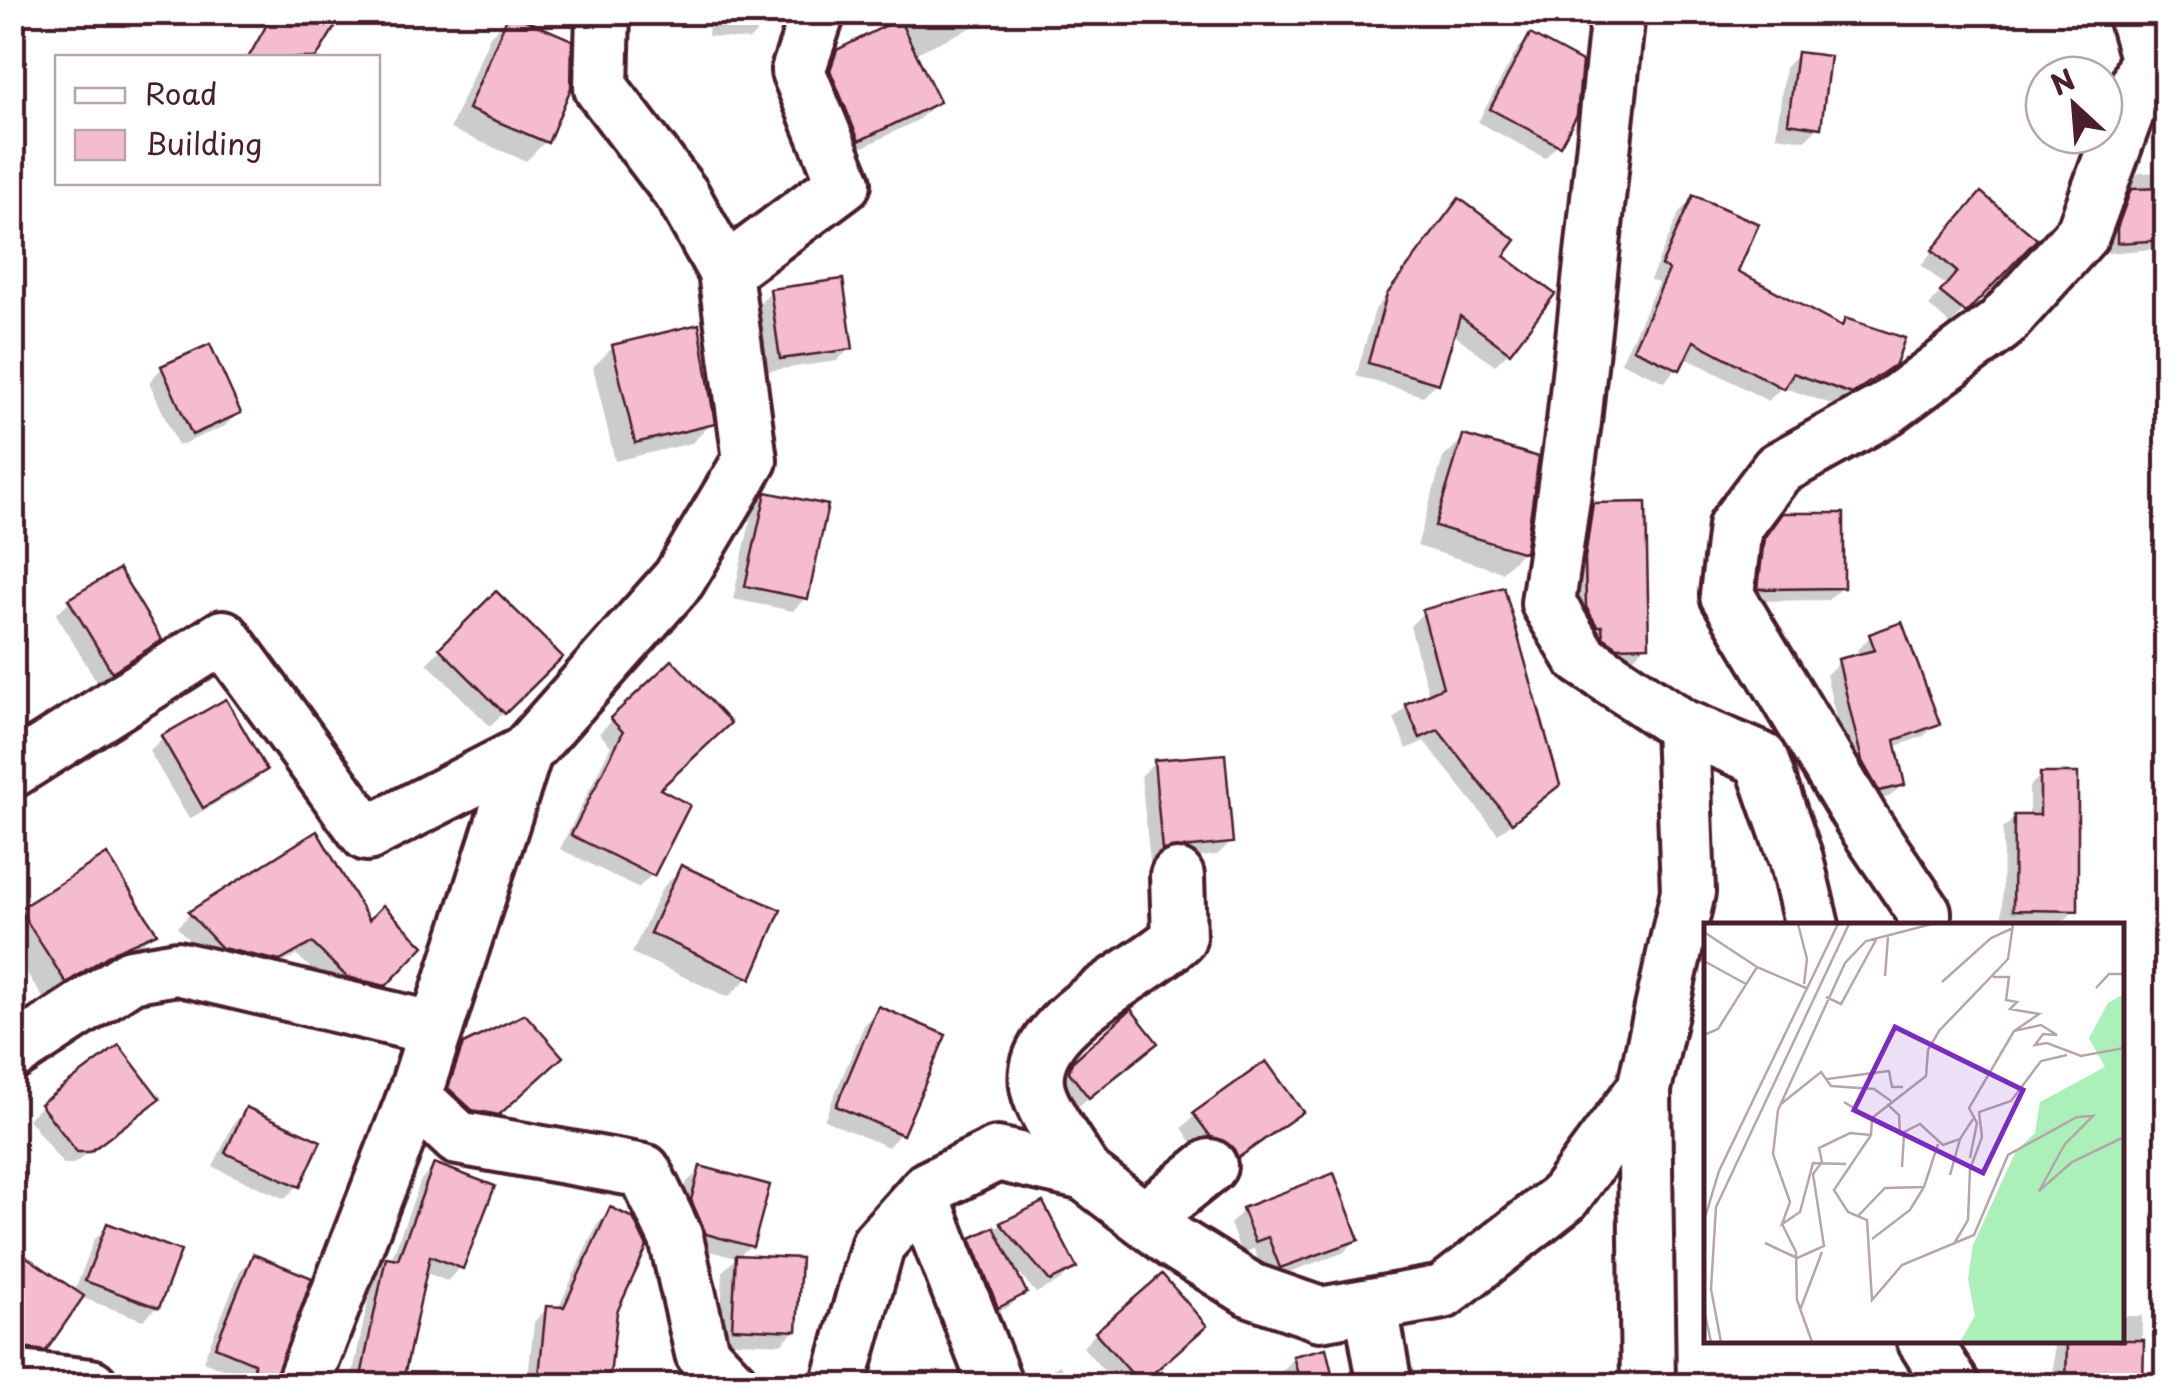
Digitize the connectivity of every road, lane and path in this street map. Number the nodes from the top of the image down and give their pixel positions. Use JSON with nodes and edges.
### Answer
{"nodes":[{"id":1,"x":603,"y":12,"type":"edge"},
{"id":2,"x":818,"y":12,"type":"edge"},
{"id":3,"x":1618,"y":12,"type":"edge"},
{"id":4,"x":2134,"y":12,"type":"edge"},
{"id":5,"x":725,"y":272,"type":"junction"},
{"id":6,"x":1682,"y":726,"type":"junction"},
{"id":7,"x":525,"y":753,"type":"junction"},
{"id":8,"x":12,"y":772,"type":"edge"},
{"id":9,"x":1177,"y":876,"type":"dead end"},
{"id":10,"x":1811,"y":923,"type":"edge"},
{"id":11,"x":1924,"y":923,"type":"edge"},
{"id":12,"x":436,"y":1029,"type":"junction"},
{"id":13,"x":12,"y":1054,"type":"edge"},
{"id":14,"x":1644,"y":1089,"type":"junction"},
{"id":15,"x":414,"y":1097,"type":"junction"},
{"id":16,"x":1210,"y":1166,"type":"dead end"},
{"id":17,"x":1085,"y":1174,"type":"junction"},
{"id":18,"x":922,"y":1195,"type":"junction"},
{"id":19,"x":1144,"y":1219,"type":"junction"},
{"id":20,"x":1371,"y":1307,"type":"junction"},
{"id":21,"x":1926,"y":1343,"type":"edge"},
{"id":22,"x":1963,"y":1343,"type":"edge"},
{"id":23,"x":12,"y":1377,"type":"edge"},
{"id":24,"x":91,"y":1386,"type":"edge"},
{"id":25,"x":302,"y":1386,"type":"edge"},
{"id":26,"x":732,"y":1386,"type":"edge"},
{"id":27,"x":838,"y":1386,"type":"edge"},
{"id":28,"x":996,"y":1386,"type":"edge"},
{"id":29,"x":1385,"y":1386,"type":"edge"},
{"id":30,"x":1648,"y":1386,"type":"edge"},
{"id":31,"x":1952,"y":1386,"type":"edge"},
{"id":32,"x":1972,"y":1386,"type":"edge"}],
"edges":[{"from":1,"to":5,"type":"street"},
{"from":2,"to":5,"type":"street"},
{"from":3,"to":6,"type":"street"},
{"from":4,"to":11,"type":"street"},
{"from":5,"to":7,"type":"street"},
{"from":6,"to":10,"type":"street"},
{"from":6,"to":14,"type":"street"},
{"from":7,"to":8,"type":"street"},
{"from":7,"to":12,"type":"street"},
{"from":9,"to":17,"type":"street"},
{"from":12,"to":13,"type":"street"},
{"from":12,"to":15,"type":"street"},
{"from":14,"to":20,"type":"street"},
{"from":14,"to":30,"type":"street"},
{"from":15,"to":25,"type":"street"},
{"from":15,"to":26,"type":"street"},
{"from":16,"to":19,"type":"street"},
{"from":17,"to":18,"type":"street"},
{"from":17,"to":19,"type":"street"},
{"from":18,"to":27,"type":"street"},
{"from":18,"to":28,"type":"street"},
{"from":19,"to":20,"type":"street"},
{"from":20,"to":29,"type":"street"},
{"from":21,"to":31,"type":"street"},
{"from":22,"to":32,"type":"street"},
{"from":23,"to":24,"type":"street"}]}
